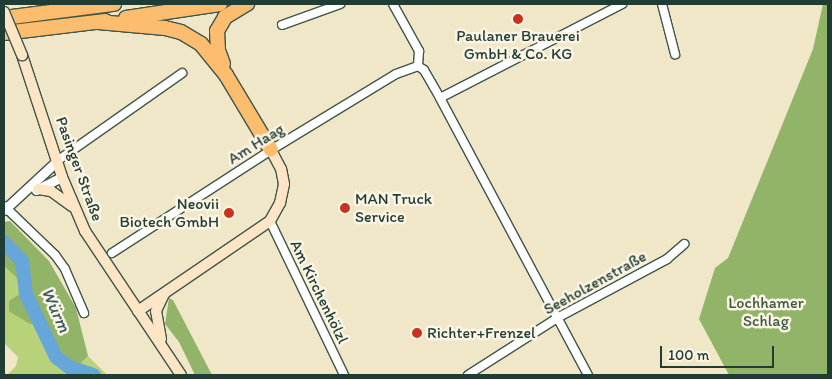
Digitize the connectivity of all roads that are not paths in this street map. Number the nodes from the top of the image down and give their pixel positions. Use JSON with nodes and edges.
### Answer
{"nodes":[{"id":1,"x":114,"y":4,"type":"edge"},
{"id":2,"x":220,"y":4,"type":"edge"},
{"id":3,"x":247,"y":4,"type":"edge"},
{"id":4,"x":340,"y":4,"type":"edge"},
{"id":5,"x":394,"y":4,"type":"edge"},
{"id":6,"x":622,"y":4,"type":"edge"},
{"id":7,"x":662,"y":4,"type":"edge"},
{"id":8,"x":4,"y":12,"type":"edge"},
{"id":9,"x":4,"y":18,"type":"edge"},
{"id":10,"x":98,"y":22,"type":"junction"},
{"id":11,"x":282,"y":25,"type":"dead end"},
{"id":12,"x":4,"y":33,"type":"edge"},
{"id":13,"x":676,"y":54,"type":"dead end"},
{"id":14,"x":418,"y":66,"type":"junction"},
{"id":15,"x":182,"y":73,"type":"dead end"},
{"id":16,"x":226,"y":75,"type":"junction"},
{"id":17,"x":440,"y":98,"type":"junction"},
{"id":18,"x":271,"y":150,"type":"junction"},
{"id":19,"x":56,"y":161,"type":"junction"},
{"id":20,"x":62,"y":177,"type":"junction"},
{"id":21,"x":38,"y":189,"type":"junction"},
{"id":22,"x":16,"y":199,"type":"junction"},
{"id":23,"x":73,"y":206,"type":"junction"},
{"id":24,"x":4,"y":208,"type":"edge"},
{"id":25,"x":270,"y":221,"type":"junction"},
{"id":26,"x":684,"y":244,"type":"dead end"},
{"id":27,"x":112,"y":253,"type":"dead end"},
{"id":28,"x":164,"y":294,"type":"junction"},
{"id":29,"x":138,"y":311,"type":"junction"},
{"id":30,"x":84,"y":313,"type":"dead end"},
{"id":31,"x":559,"y":318,"type":"junction"},
{"id":32,"x":162,"y":345,"type":"junction"},
{"id":33,"x":181,"y":375,"type":"edge"},
{"id":34,"x":344,"y":375,"type":"edge"},
{"id":35,"x":468,"y":375,"type":"edge"},
{"id":36,"x":588,"y":375,"type":"edge"}],
"edges":[{"from":1,"to":9,"type":"highway"},
{"from":2,"to":10,"type":"highway"},
{"from":3,"to":16,"type":"highway"},
{"from":4,"to":11,"type":"street"},
{"from":5,"to":14,"type":"street"},
{"from":6,"to":17,"type":"street"},
{"from":7,"to":13,"type":"street"},
{"from":8,"to":19,"type":"main road","name":"Pasinger Straße","bridge":true},
{"from":10,"to":12,"type":"highway"},
{"from":10,"to":16,"type":"highway"},
{"from":14,"to":17,"type":"street"},
{"from":14,"to":18,"type":"street","name":"Am Haag"},
{"from":15,"to":19,"type":"street"},
{"from":16,"to":18,"type":"highway"},
{"from":17,"to":31,"type":"street"},
{"from":18,"to":25,"type":"main road"},
{"from":18,"to":27,"type":"street","name":"Am Haag"},
{"from":19,"to":20,"type":"main road","name":"Pasinger Straße"},
{"from":19,"to":22,"type":"street"},
{"from":20,"to":21,"type":"street"},
{"from":20,"to":23,"type":"main road","name":"Pasinger Straße"},
{"from":21,"to":22,"type":"street"},
{"from":21,"to":23,"type":"main road"},
{"from":22,"to":24,"type":"street"},
{"from":23,"to":29,"type":"main road","name":"Pasinger Straße"},
{"from":24,"to":30,"type":"street"},
{"from":25,"to":28,"type":"main road"},
{"from":25,"to":34,"type":"street","name":"Am Kirchenhölzl"},
{"from":26,"to":31,"type":"street","name":"Seeholzenstraße"},
{"from":28,"to":29,"type":"main road"},
{"from":28,"to":32,"type":"main road"},
{"from":29,"to":32,"type":"main road","name":"Pasinger Straße"},
{"from":31,"to":35,"type":"street","name":"Seeholzenstraße"},
{"from":31,"to":36,"type":"street"},
{"from":32,"to":33,"type":"main road","name":"Pasinger Straße"}]}
